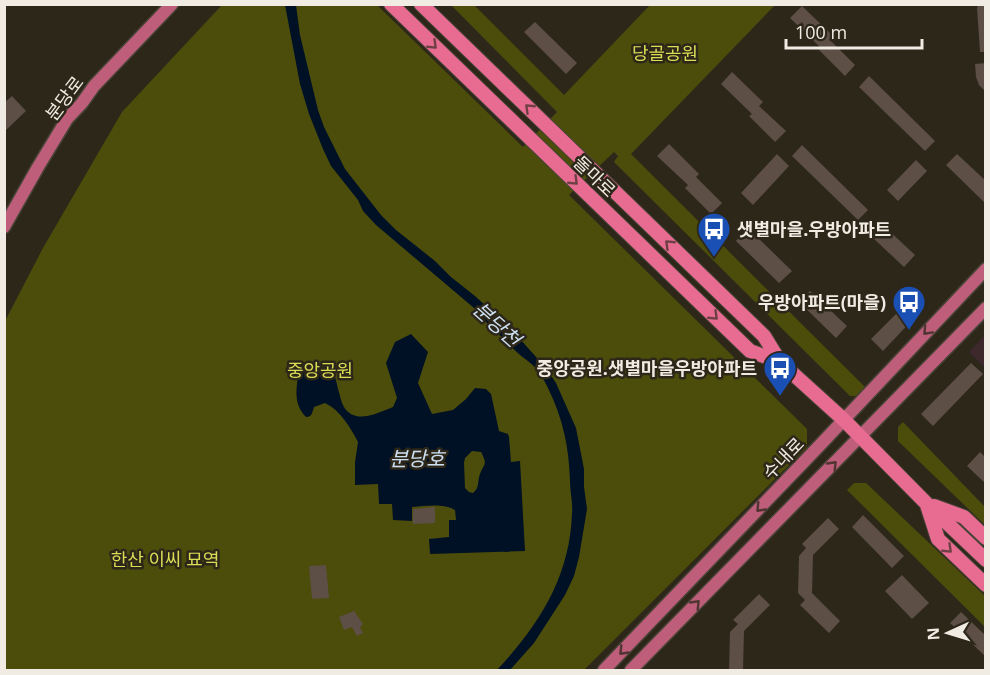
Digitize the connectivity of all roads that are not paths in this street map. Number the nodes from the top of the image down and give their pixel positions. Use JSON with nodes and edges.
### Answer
{"nodes":[{"id":1,"x":172,"y":4,"type":"edge"},
{"id":2,"x":391,"y":4,"type":"edge"},
{"id":3,"x":421,"y":4,"type":"edge"},
{"id":4,"x":4,"y":227,"type":"edge"},
{"id":5,"x":986,"y":269,"type":"edge"},
{"id":6,"x":986,"y":308,"type":"edge"},
{"id":7,"x":780,"y":362,"type":"junction"},
{"id":8,"x":844,"y":420,"type":"junction"},
{"id":9,"x":861,"y":436,"type":"junction"},
{"id":10,"x":926,"y":503,"type":"junction"},
{"id":11,"x":986,"y":538,"type":"edge"},
{"id":12,"x":986,"y":560,"type":"edge"},
{"id":13,"x":986,"y":585,"type":"edge"},
{"id":14,"x":604,"y":670,"type":"edge"},
{"id":15,"x":631,"y":670,"type":"edge"}],
"edges":[{"from":1,"to":4,"type":"main road","name":"분당로"},
{"from":2,"to":7,"type":"main road","name":"돌마로","one_way":true},
{"from":7,"to":3,"type":"main road","name":"돌마로","one_way":true},
{"from":5,"to":8,"type":"main road","name":"수내로","one_way":true},
{"from":6,"to":9,"type":"main road"},
{"from":7,"to":8,"type":"main road","name":"돌마로"},
{"from":8,"to":9,"type":"main road","name":"돌마로"},
{"from":8,"to":14,"type":"main road","name":"수내로","one_way":true},
{"from":9,"to":10,"type":"main road","name":"돌마로"},
{"from":15,"to":9,"type":"main road","one_way":true},
{"from":10,"to":11,"type":"main road"},
{"from":10,"to":12,"type":"main road","name":"돌마로"},
{"from":10,"to":13,"type":"main road","one_way":true}]}
